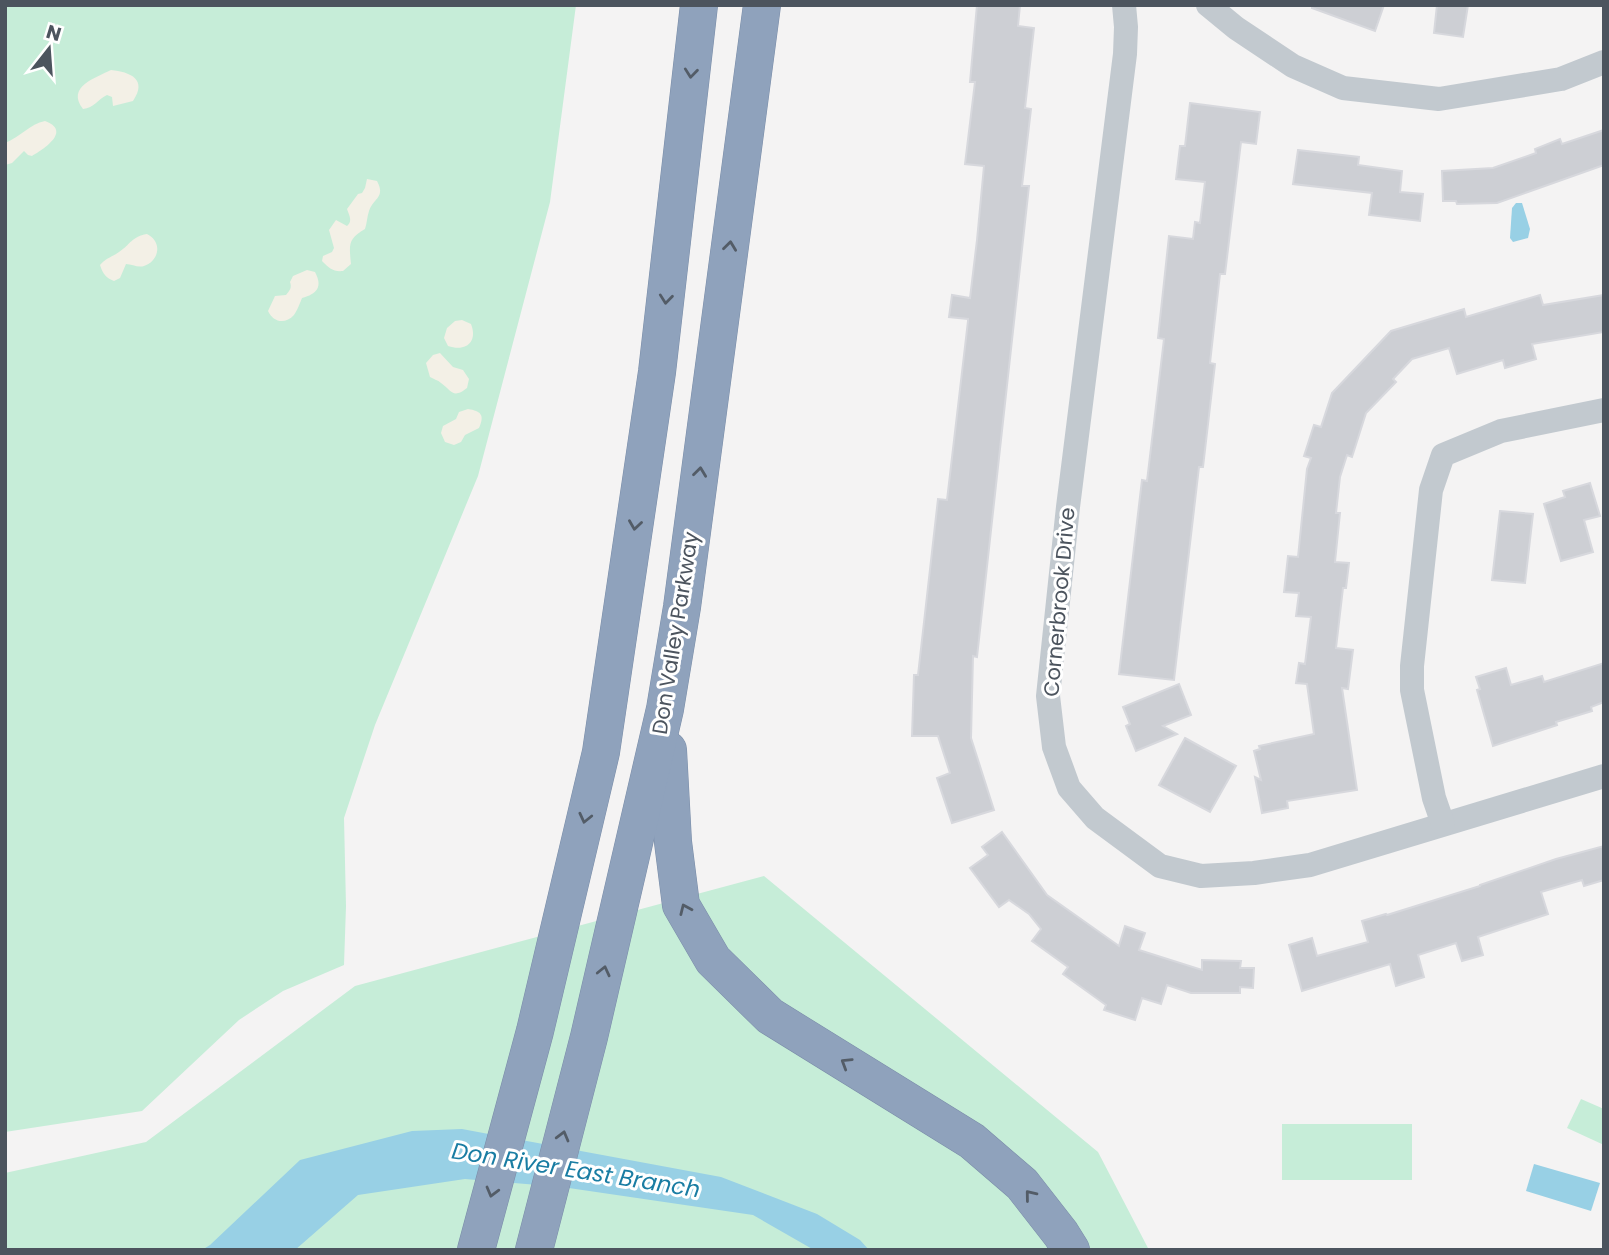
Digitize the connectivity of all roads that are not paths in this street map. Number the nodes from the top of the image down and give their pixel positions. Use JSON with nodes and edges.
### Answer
{"nodes":[{"id":1,"x":699,"y":5,"type":"edge"},
{"id":2,"x":762,"y":5,"type":"edge"},
{"id":3,"x":1124,"y":5,"type":"edge"},
{"id":4,"x":1208,"y":5,"type":"edge"},
{"id":5,"x":1604,"y":62,"type":"edge"},
{"id":6,"x":1604,"y":410,"type":"edge"},
{"id":7,"x":666,"y":709,"type":"junction"},
{"id":8,"x":1604,"y":776,"type":"edge"},
{"id":9,"x":1443,"y":824,"type":"junction"},
{"id":10,"x":474,"y":1245,"type":"edge"},
{"id":11,"x":534,"y":1250,"type":"edge"},
{"id":12,"x":1071,"y":1250,"type":"edge"}],
"edges":[{"from":1,"to":10,"type":"highway","one_way":true},
{"from":7,"to":2,"type":"highway","name":"Don Valley Parkway","one_way":true},
{"from":3,"to":9,"type":"street","name":"Cornerbrook Drive"},
{"from":4,"to":5,"type":"street"},
{"from":6,"to":9,"type":"street"},
{"from":11,"to":7,"type":"highway","name":"Don Valley Parkway","one_way":true},
{"from":12,"to":7,"type":"highway","one_way":true},
{"from":8,"to":9,"type":"street","name":"Cornerbrook Drive"}]}
